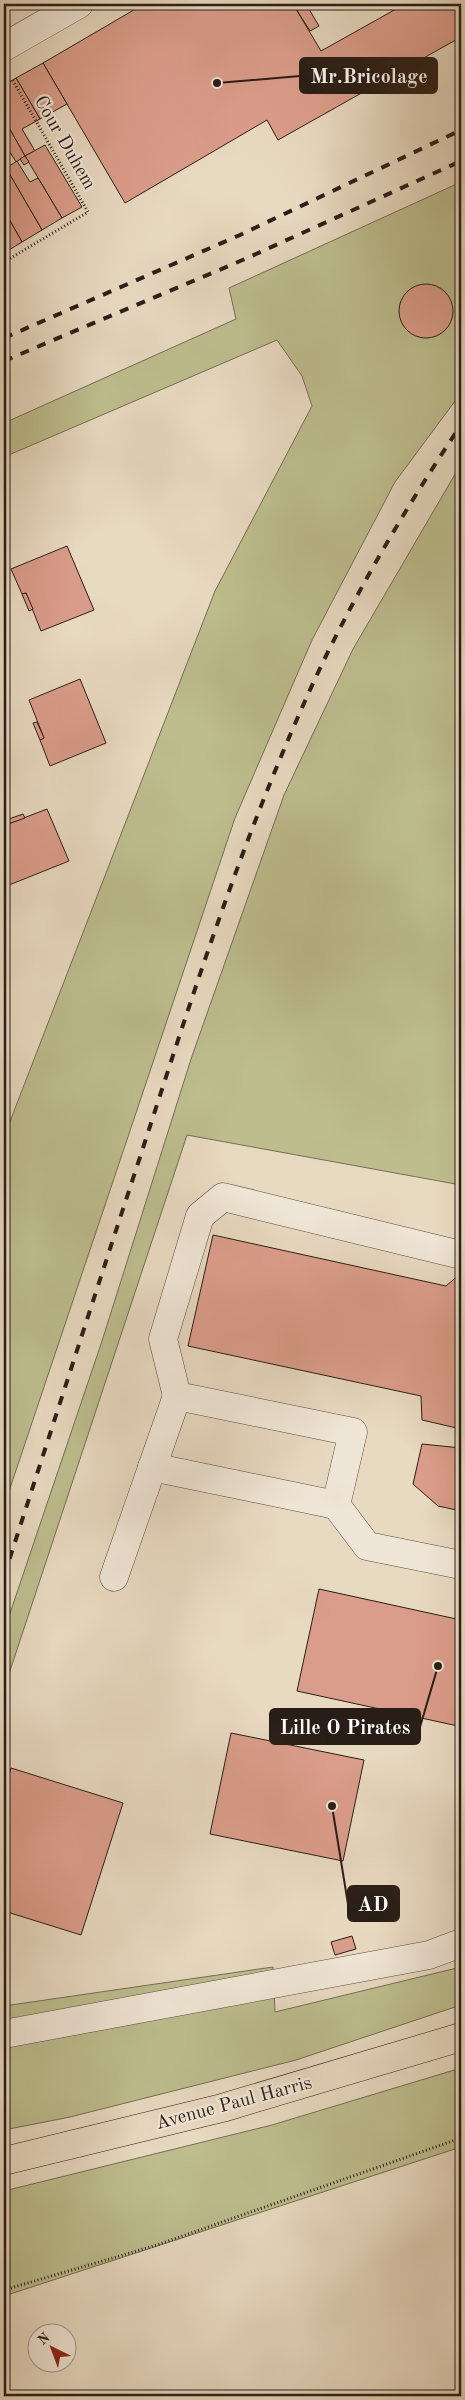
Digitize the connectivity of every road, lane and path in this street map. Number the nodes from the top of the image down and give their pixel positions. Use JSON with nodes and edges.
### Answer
{"nodes":[{"id":1,"x":79,"y":4,"type":"edge"},
{"id":2,"x":4,"y":47,"type":"edge"},
{"id":3,"x":12,"y":80,"type":"dead end"},
{"id":4,"x":4,"y":262,"type":"edge"},
{"id":5,"x":461,"y":1255,"type":"edge"},
{"id":6,"x":177,"y":1396,"type":"junction"},
{"id":7,"x":152,"y":1468,"type":"junction"},
{"id":8,"x":336,"y":1505,"type":"junction"},
{"id":9,"x":461,"y":1565,"type":"edge"},
{"id":10,"x":114,"y":1577,"type":"dead end"},
{"id":11,"x":461,"y":1943,"type":"edge"},
{"id":12,"x":4,"y":2034,"type":"edge"},
{"id":13,"x":461,"y":2037,"type":"edge"},
{"id":14,"x":461,"y":2138,"type":"edge"},
{"id":15,"x":4,"y":2160,"type":"edge"},
{"id":16,"x":4,"y":2290,"type":"edge"}],
"edges":[{"from":1,"to":2,"type":"street"},
{"from":3,"to":4,"type":"path","name":"Cour Duhem"},
{"from":5,"to":6,"type":"street"},
{"from":6,"to":7,"type":"street"},
{"from":6,"to":8,"type":"street"},
{"from":7,"to":8,"type":"street"},
{"from":7,"to":10,"type":"street"},
{"from":8,"to":9,"type":"street"},
{"from":11,"to":12,"type":"street"},
{"from":13,"to":15,"type":"main road","name":"Avenue Paul Harris"},
{"from":14,"to":16,"type":"path"}]}
